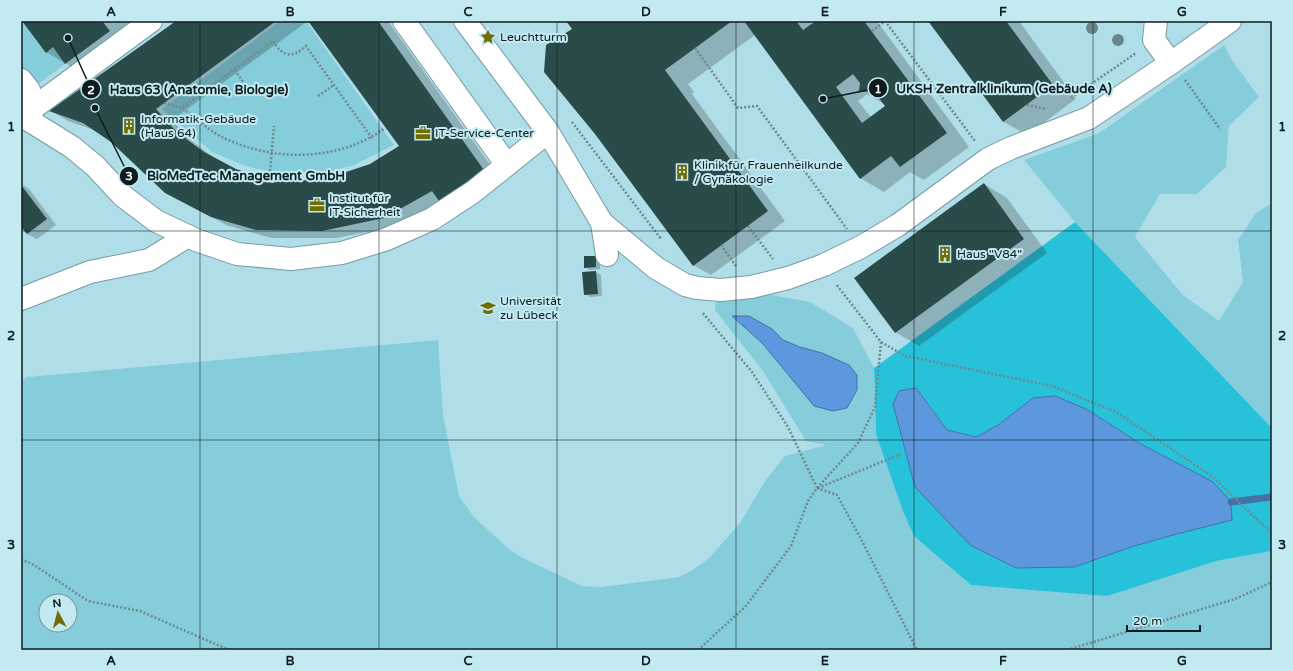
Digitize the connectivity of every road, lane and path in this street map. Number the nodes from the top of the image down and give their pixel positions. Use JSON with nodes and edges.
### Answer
{"nodes":[{"id":1,"x":151,"y":21,"type":"edge"},
{"id":2,"x":404,"y":21,"type":"edge"},
{"id":3,"x":465,"y":21,"type":"edge"},
{"id":4,"x":885,"y":21,"type":"edge"},
{"id":5,"x":1230,"y":21,"type":"edge"},
{"id":6,"x":872,"y":31,"type":"dead end"},
{"id":7,"x":1155,"y":31,"type":"edge"},
{"id":8,"x":695,"y":48,"type":"dead end"},
{"id":9,"x":1171,"y":63,"type":"junction"},
{"id":10,"x":235,"y":70,"type":"junction"},
{"id":11,"x":21,"y":80,"type":"edge"},
{"id":12,"x":243,"y":82,"type":"dead end"},
{"id":13,"x":334,"y":85,"type":"junction"},
{"id":14,"x":318,"y":96,"type":"dead end"},
{"id":15,"x":1070,"y":99,"type":"dead end"},
{"id":16,"x":164,"y":103,"type":"dead end"},
{"id":17,"x":1027,"y":105,"type":"dead end"},
{"id":18,"x":182,"y":108,"type":"junction"},
{"id":19,"x":1047,"y":109,"type":"dead end"},
{"id":20,"x":26,"y":114,"type":"edge"},
{"id":21,"x":274,"y":126,"type":"dead end"},
{"id":22,"x":385,"y":128,"type":"dead end"},
{"id":23,"x":1220,"y":129,"type":"dead end"},
{"id":24,"x":548,"y":132,"type":"junction"},
{"id":25,"x":581,"y":134,"type":"dead end"},
{"id":26,"x":372,"y":138,"type":"junction"},
{"id":27,"x":272,"y":153,"type":"junction"},
{"id":28,"x":988,"y":159,"type":"junction"},
{"id":29,"x":507,"y":165,"type":"junction"},
{"id":30,"x":269,"y":183,"type":"dead end"},
{"id":31,"x":602,"y":223,"type":"junction"},
{"id":32,"x":748,"y":226,"type":"dead end"},
{"id":33,"x":188,"y":236,"type":"junction"},
{"id":34,"x":663,"y":242,"type":"dead end"},
{"id":35,"x":860,"y":247,"type":"junction"},
{"id":36,"x":606,"y":255,"type":"dead end"},
{"id":37,"x":824,"y":265,"type":"junction"},
{"id":38,"x":788,"y":278,"type":"junction"},
{"id":39,"x":21,"y":299,"type":"edge"},
{"id":40,"x":701,"y":311,"type":"dead end"},
{"id":41,"x":881,"y":342,"type":"junction"},
{"id":42,"x":901,"y":454,"type":"dead end"},
{"id":43,"x":817,"y":488,"type":"junction"},
{"id":44,"x":1272,"y":533,"type":"edge"},
{"id":45,"x":21,"y":559,"type":"edge"},
{"id":46,"x":1272,"y":582,"type":"edge"},
{"id":47,"x":228,"y":650,"type":"edge"},
{"id":48,"x":698,"y":650,"type":"edge"},
{"id":49,"x":917,"y":650,"type":"edge"},
{"id":50,"x":1067,"y":650,"type":"edge"}],
"edges":[{"from":1,"to":20,"type":"street"},
{"from":2,"to":29,"type":"street"},
{"from":3,"to":24,"type":"street"},
{"from":4,"to":6,"type":"path"},
{"from":4,"to":28,"type":"path"},
{"from":5,"to":9,"type":"street"},
{"from":7,"to":9,"type":"street"},
{"from":7,"to":15,"type":"path"},
{"from":8,"to":35,"type":"path"},
{"from":9,"to":23,"type":"path"},
{"from":9,"to":28,"type":"street"},
{"from":10,"to":12,"type":"path"},
{"from":10,"to":13,"type":"path"},
{"from":10,"to":18,"type":"path"},
{"from":11,"to":20,"type":"street"},
{"from":13,"to":14,"type":"path"},
{"from":13,"to":26,"type":"path"},
{"from":16,"to":18,"type":"path"},
{"from":17,"to":19,"type":"path"},
{"from":18,"to":27,"type":"path"},
{"from":20,"to":33,"type":"street"},
{"from":21,"to":27,"type":"path"},
{"from":22,"to":26,"type":"path"},
{"from":24,"to":29,"type":"street"},
{"from":24,"to":31,"type":"street"},
{"from":25,"to":34,"type":"path"},
{"from":26,"to":27,"type":"path"},
{"from":27,"to":30,"type":"path"},
{"from":28,"to":35,"type":"street"},
{"from":29,"to":33,"type":"street"},
{"from":31,"to":36,"type":"street"},
{"from":31,"to":38,"type":"street"},
{"from":32,"to":38,"type":"path"},
{"from":33,"to":39,"type":"street"},
{"from":35,"to":37,"type":"street"},
{"from":37,"to":38,"type":"street"},
{"from":37,"to":41,"type":"path"},
{"from":40,"to":43,"type":"path"},
{"from":41,"to":43,"type":"path"},
{"from":41,"to":44,"type":"path"},
{"from":42,"to":43,"type":"path"},
{"from":43,"to":48,"type":"path"},
{"from":43,"to":49,"type":"path"},
{"from":45,"to":47,"type":"path"},
{"from":46,"to":50,"type":"path"}]}
